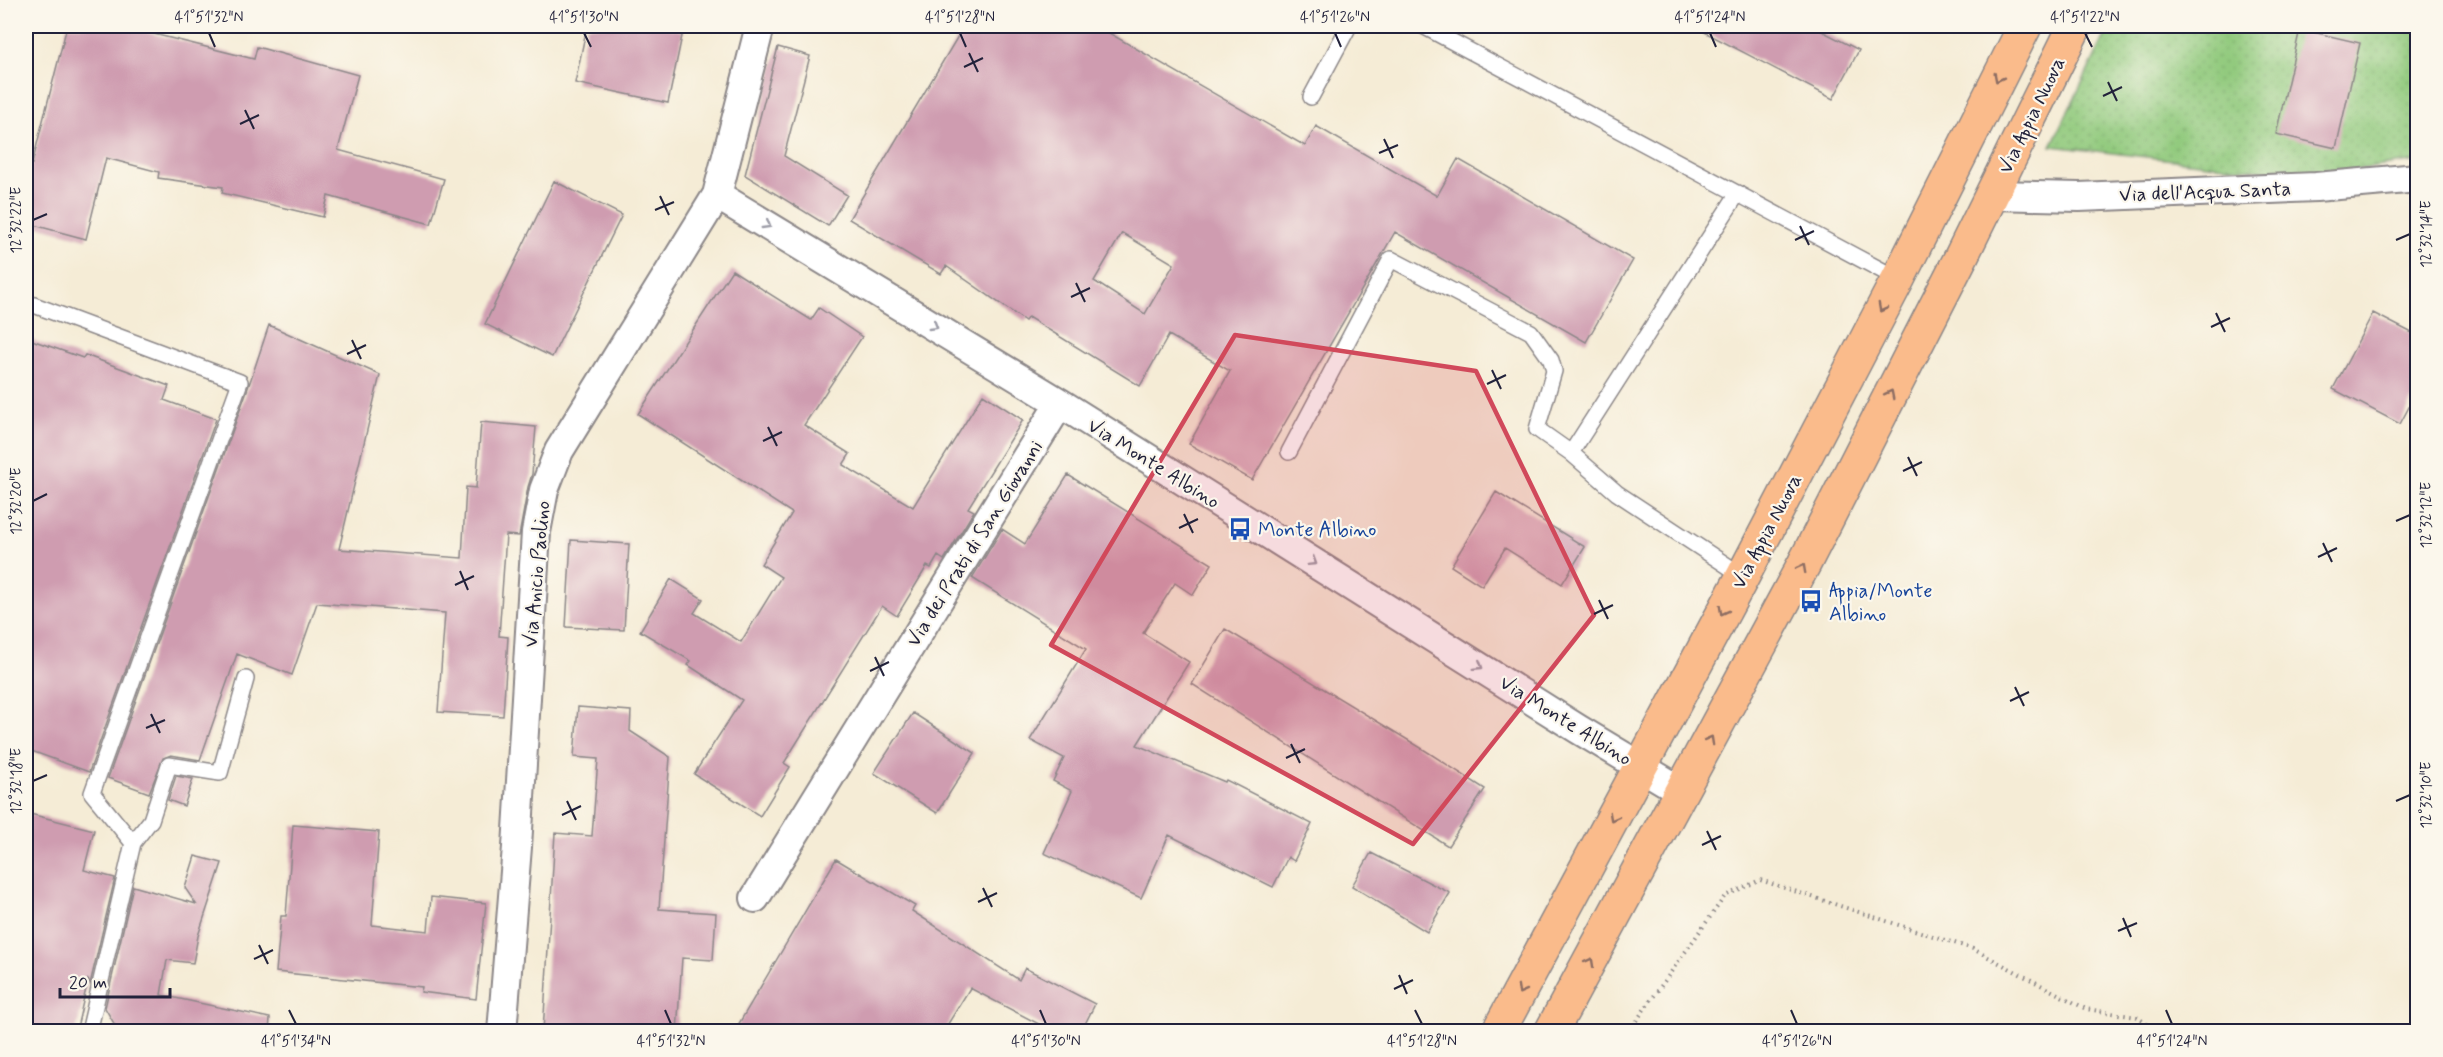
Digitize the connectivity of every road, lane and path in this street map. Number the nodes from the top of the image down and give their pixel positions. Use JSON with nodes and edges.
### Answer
{"nodes":[{"id":1,"x":760,"y":26,"type":"edge"},
{"id":2,"x":1349,"y":26,"type":"edge"},
{"id":3,"x":1423,"y":26,"type":"edge"},
{"id":4,"x":2025,"y":26,"type":"edge"},
{"id":5,"x":2075,"y":26,"type":"edge"},
{"id":6,"x":1311,"y":97,"type":"dead end"},
{"id":7,"x":2418,"y":178,"type":"edge"},
{"id":8,"x":1738,"y":193,"type":"junction"},
{"id":9,"x":717,"y":195,"type":"junction"},
{"id":10,"x":1992,"y":195,"type":"junction"},
{"id":11,"x":1898,"y":279,"type":"junction"},
{"id":12,"x":26,"y":302,"type":"edge"},
{"id":13,"x":1060,"y":403,"type":"junction"},
{"id":14,"x":1289,"y":452,"type":"dead end"},
{"id":15,"x":1571,"y":453,"type":"junction"},
{"id":16,"x":1743,"y":576,"type":"junction"},
{"id":17,"x":246,"y":679,"type":"dead end"},
{"id":18,"x":1640,"y":766,"type":"junction"},
{"id":19,"x":1681,"y":791,"type":"junction"},
{"id":20,"x":133,"y":843,"type":"junction"},
{"id":21,"x":755,"y":898,"type":"dead end"},
{"id":22,"x":89,"y":1032,"type":"edge"},
{"id":23,"x":502,"y":1032,"type":"edge"},
{"id":24,"x":1498,"y":1032,"type":"edge"},
{"id":25,"x":1551,"y":1032,"type":"edge"},
{"id":26,"x":1632,"y":1032,"type":"edge"},
{"id":27,"x":2158,"y":1032,"type":"edge"}],
"edges":[{"from":1,"to":9,"type":"street","name":"Via Anicio Paolino"},
{"from":2,"to":6,"type":"lane"},
{"from":3,"to":8,"type":"lane"},
{"from":4,"to":11,"type":"main road","name":"Via Appia Nuova","one_way":true},
{"from":5,"to":10,"type":"main road","name":"Via Appia Nuova"},
{"from":7,"to":10,"type":"street","name":"Via dell'Acqua Santa"},
{"from":8,"to":11,"type":"lane"},
{"from":8,"to":15,"type":"lane"},
{"from":9,"to":13,"type":"street","name":"Via Monte Albino","one_way":true},
{"from":9,"to":23,"type":"street","name":"Via Anicio Paolino"},
{"from":19,"to":10,"type":"main road","name":"Via Appia Nuova","one_way":true},
{"from":11,"to":16,"type":"main road","name":"Via Appia Nuova","one_way":true},
{"from":12,"to":20,"type":"lane"},
{"from":13,"to":18,"type":"street","name":"Via Monte Albino","one_way":true},
{"from":13,"to":21,"type":"street","name":"Via dei Prati di San Giovanni"},
{"from":14,"to":15,"type":"lane"},
{"from":15,"to":16,"type":"lane"},
{"from":16,"to":18,"type":"main road","name":"Via Appia Nuova","one_way":true},
{"from":17,"to":20,"type":"lane"},
{"from":18,"to":19,"type":"street","name":"Via Monte Albino"},
{"from":18,"to":24,"type":"main road","name":"Via Appia Nuova","one_way":true},
{"from":25,"to":19,"type":"main road","name":"Via Appia Nuova","one_way":true},
{"from":20,"to":22,"type":"lane"},
{"from":26,"to":27,"type":"path"}]}
